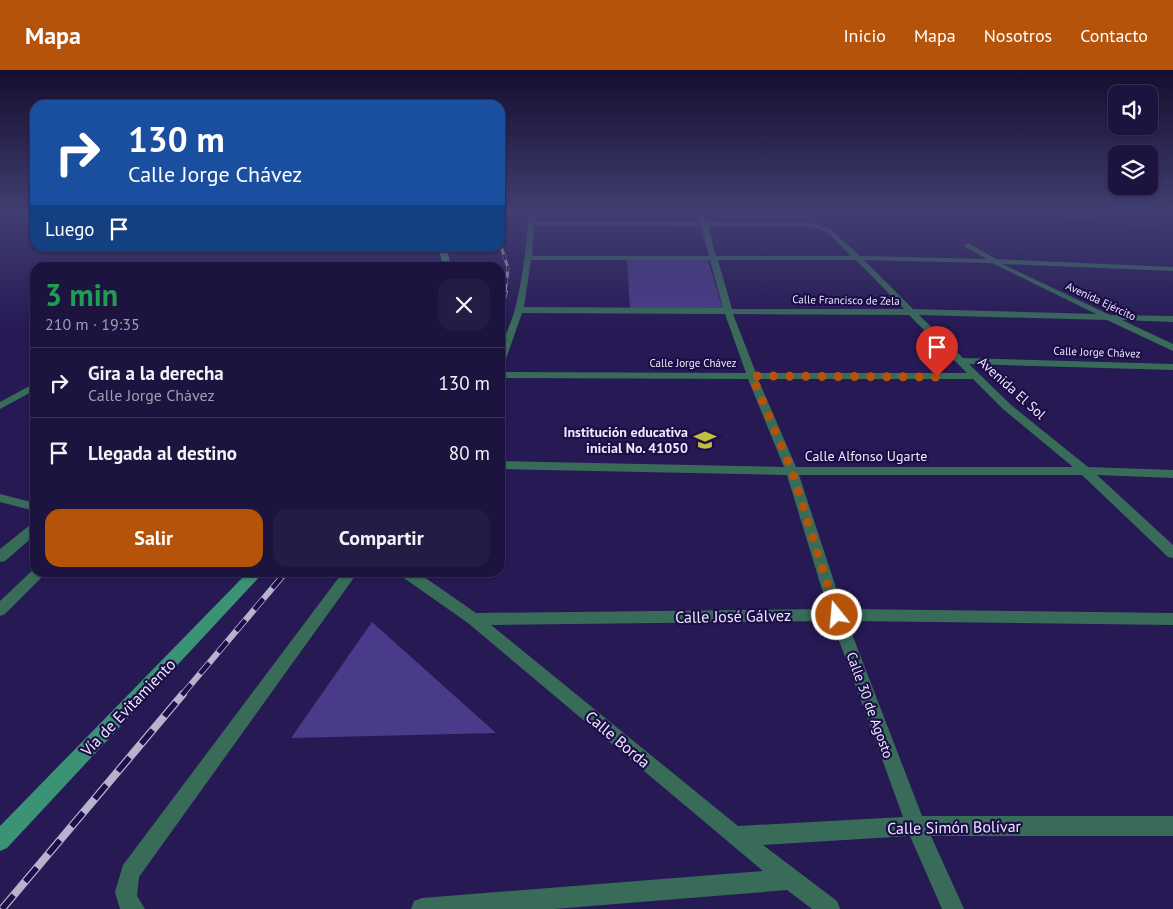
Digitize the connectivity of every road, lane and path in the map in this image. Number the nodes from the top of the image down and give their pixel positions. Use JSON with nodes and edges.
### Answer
{"nodes":[{"id":1,"x":529,"y":252,"type":"edge"},
{"id":2,"x":712,"y":252,"type":"edge"},
{"id":3,"x":852,"y":252,"type":"edge"},
{"id":4,"x":981,"y":252,"type":"edge"},
{"id":5,"x":528,"y":258,"type":"junction"},
{"id":6,"x":714,"y":258,"type":"junction"},
{"id":7,"x":858,"y":258,"type":"junction"},
{"id":8,"x":995,"y":260,"type":"junction"},
{"id":9,"x":1173,"y":269,"type":"edge"},
{"id":10,"x":519,"y":310,"type":"junction"},
{"id":11,"x":728,"y":311,"type":"junction"},
{"id":12,"x":911,"y":312,"type":"junction"},
{"id":13,"x":1106,"y":316,"type":"junction"},
{"id":14,"x":1173,"y":319,"type":"edge"},
{"id":15,"x":505,"y":348,"type":"edge"},
{"id":16,"x":1173,"y":348,"type":"edge"},
{"id":17,"x":960,"y":361,"type":"junction"},
{"id":18,"x":1173,"y":367,"type":"edge"},
{"id":19,"x":505,"y":375,"type":"edge"},
{"id":20,"x":752,"y":376,"type":"junction"},
{"id":21,"x":976,"y":376,"type":"junction"},
{"id":22,"x":30,"y":389,"type":"edge"},
{"id":23,"x":22,"y":394,"type":"junction"},
{"id":24,"x":30,"y":395,"type":"edge"},
{"id":25,"x":0,"y":406,"type":"edge"},
{"id":26,"x":505,"y":465,"type":"edge"},
{"id":27,"x":1084,"y":470,"type":"junction"},
{"id":28,"x":792,"y":471,"type":"junction"},
{"id":29,"x":1173,"y":474,"type":"edge"},
{"id":30,"x":0,"y":498,"type":"edge"},
{"id":31,"x":30,"y":506,"type":"edge"},
{"id":32,"x":30,"y":532,"type":"edge"},
{"id":33,"x":1173,"y":553,"type":"edge"},
{"id":34,"x":0,"y":557,"type":"edge"},
{"id":35,"x":35,"y":577,"type":"edge"},
{"id":36,"x":252,"y":577,"type":"edge"},
{"id":37,"x":347,"y":577,"type":"edge"},
{"id":38,"x":413,"y":577,"type":"edge"},
{"id":39,"x":0,"y":610,"type":"edge"},
{"id":40,"x":837,"y":615,"type":"junction"},
{"id":41,"x":473,"y":619,"type":"junction"},
{"id":42,"x":1173,"y":619,"type":"edge"},
{"id":43,"x":916,"y":826,"type":"junction"},
{"id":44,"x":1173,"y":826,"type":"edge"},
{"id":45,"x":735,"y":836,"type":"junction"},
{"id":46,"x":0,"y":840,"type":"edge"},
{"id":47,"x":789,"y":879,"type":"junction"},
{"id":48,"x":134,"y":909,"type":"edge"},
{"id":49,"x":422,"y":909,"type":"edge"},
{"id":50,"x":829,"y":909,"type":"edge"},
{"id":51,"x":954,"y":909,"type":"edge"}],
"edges":[{"from":1,"to":5,"type":"street"},
{"from":2,"to":6,"type":"street","name":"Calle 30 de Agosto"},
{"from":3,"to":7,"type":"street","name":"Avenida El Sol"},
{"from":4,"to":8,"type":"street","name":"Avenida Ejército"},
{"from":5,"to":6,"type":"street"},
{"from":5,"to":10,"type":"street"},
{"from":6,"to":7,"type":"street"},
{"from":6,"to":11,"type":"street","name":"Calle 30 de Agosto"},
{"from":7,"to":8,"type":"street"},
{"from":7,"to":12,"type":"street","name":"Avenida El Sol"},
{"from":8,"to":9,"type":"street"},
{"from":8,"to":13,"type":"street","name":"Avenida Ejército"},
{"from":10,"to":11,"type":"street","name":"Calle Francisco de Zela"},
{"from":10,"to":15,"type":"street"},
{"from":11,"to":12,"type":"street","name":"Calle Francisco de Zela"},
{"from":11,"to":20,"type":"street","name":"Calle 30 de Agosto"},
{"from":12,"to":13,"type":"street","name":"Calle Francisco de Zela"},
{"from":12,"to":17,"type":"street","name":"Avenida El Sol"},
{"from":13,"to":14,"type":"street","name":"Calle Francisco de Zela"},
{"from":13,"to":16,"type":"street","name":"Avenida Ejército"},
{"from":17,"to":18,"type":"street","name":"Calle Jorge Chávez"},
{"from":17,"to":21,"type":"street","name":"Avenida El Sol"},
{"from":19,"to":20,"type":"street","name":"Calle Jorge Chávez"},
{"from":20,"to":21,"type":"street","name":"Calle Jorge Chávez"},
{"from":20,"to":28,"type":"street","name":"Calle 30 de Agosto"},
{"from":21,"to":27,"type":"street","name":"Avenida El Sol"},
{"from":22,"to":23,"type":"street"},
{"from":23,"to":24,"type":"street"},
{"from":23,"to":25,"type":"street"},
{"from":26,"to":28,"type":"street","name":"Calle Alfonso Ugarte"},
{"from":27,"to":28,"type":"street","name":"Calle Alfonso Ugarte"},
{"from":27,"to":29,"type":"street","name":"Calle Alfonso Ugarte"},
{"from":27,"to":33,"type":"street","name":"Avenida El Sol"},
{"from":28,"to":40,"type":"street","name":"Calle 30 de Agosto"},
{"from":30,"to":31,"type":"street"},
{"from":32,"to":34,"type":"street"},
{"from":35,"to":39,"type":"street"},
{"from":36,"to":46,"type":"main road","name":"Vía de Evitamiento"},
{"from":37,"to":48,"type":"street"},
{"from":38,"to":41,"type":"street","name":"Calle Borda"},
{"from":40,"to":41,"type":"street","name":"Calle José Gálvez"},
{"from":40,"to":42,"type":"street","name":"Calle José Gálvez"},
{"from":40,"to":43,"type":"street","name":"Calle 30 de Agosto"},
{"from":41,"to":45,"type":"street","name":"Calle Borda"},
{"from":43,"to":44,"type":"street","name":"Calle Simón Bolívar"},
{"from":43,"to":45,"type":"street","name":"Calle Simón Bolívar"},
{"from":43,"to":51,"type":"street","name":"Calle 30 de Agosto"},
{"from":45,"to":47,"type":"street","name":"Calle Borda"},
{"from":47,"to":49,"type":"street"},
{"from":47,"to":50,"type":"street","name":"Calle Borda"}]}
